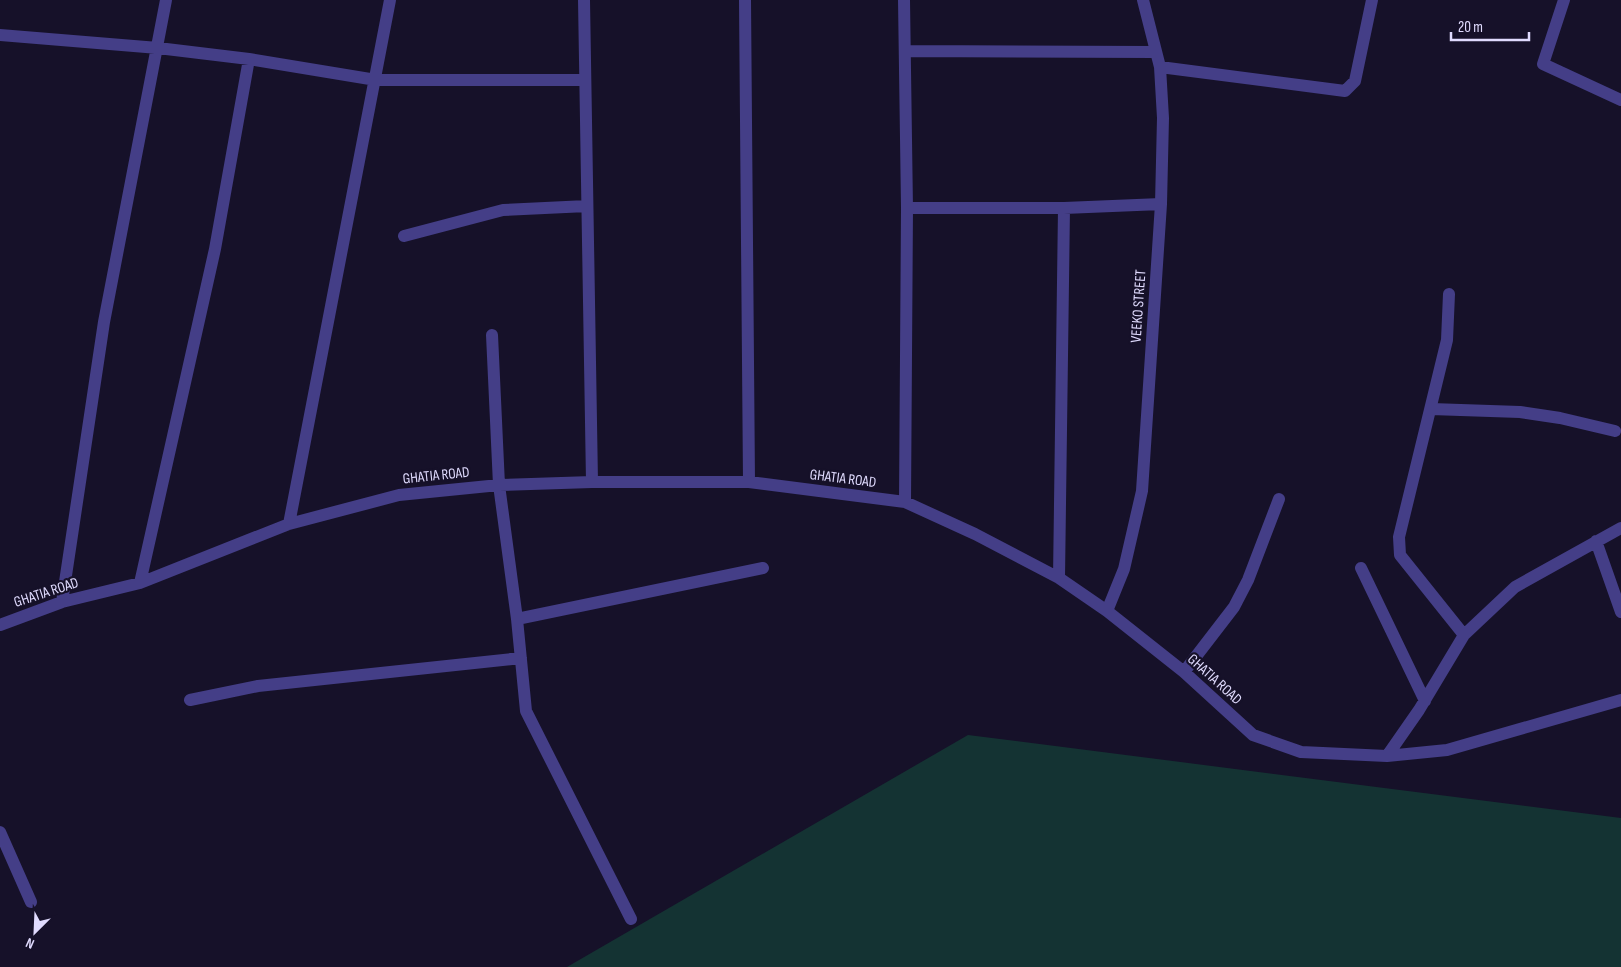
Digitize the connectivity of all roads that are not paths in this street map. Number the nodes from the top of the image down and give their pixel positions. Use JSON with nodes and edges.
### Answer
{"nodes":[{"id":1,"x":166,"y":0,"type":"edge"},
{"id":2,"x":390,"y":0,"type":"edge"},
{"id":3,"x":584,"y":0,"type":"edge"},
{"id":4,"x":745,"y":0,"type":"edge"},
{"id":5,"x":904,"y":0,"type":"edge"},
{"id":6,"x":1143,"y":0,"type":"edge"},
{"id":7,"x":1372,"y":0,"type":"edge"},
{"id":8,"x":1564,"y":0,"type":"edge"},
{"id":9,"x":0,"y":35,"type":"edge"},
{"id":10,"x":158,"y":48,"type":"junction"},
{"id":11,"x":904,"y":51,"type":"junction"},
{"id":12,"x":1155,"y":52,"type":"junction"},
{"id":13,"x":249,"y":59,"type":"junction"},
{"id":14,"x":1160,"y":67,"type":"junction"},
{"id":15,"x":376,"y":80,"type":"junction"},
{"id":16,"x":584,"y":80,"type":"junction"},
{"id":17,"x":1621,"y":100,"type":"edge"},
{"id":18,"x":1161,"y":204,"type":"junction"},
{"id":19,"x":586,"y":206,"type":"junction"},
{"id":20,"x":907,"y":208,"type":"junction"},
{"id":21,"x":1064,"y":208,"type":"junction"},
{"id":22,"x":404,"y":236,"type":"dead end"},
{"id":23,"x":1448,"y":294,"type":"dead end"},
{"id":24,"x":492,"y":335,"type":"dead end"},
{"id":25,"x":1430,"y":409,"type":"junction"},
{"id":26,"x":1615,"y":431,"type":"dead end"},
{"id":27,"x":592,"y":482,"type":"junction"},
{"id":28,"x":749,"y":482,"type":"junction"},
{"id":29,"x":499,"y":485,"type":"junction"},
{"id":30,"x":1279,"y":499,"type":"dead end"},
{"id":31,"x":905,"y":502,"type":"junction"},
{"id":32,"x":290,"y":524,"type":"junction"},
{"id":33,"x":1621,"y":528,"type":"edge"},
{"id":34,"x":1596,"y":541,"type":"junction"},
{"id":35,"x":763,"y":568,"type":"dead end"},
{"id":36,"x":1361,"y":568,"type":"dead end"},
{"id":37,"x":1059,"y":578,"type":"junction"},
{"id":38,"x":140,"y":583,"type":"junction"},
{"id":39,"x":62,"y":602,"type":"junction"},
{"id":40,"x":1107,"y":611,"type":"junction"},
{"id":41,"x":1621,"y":612,"type":"edge"},
{"id":42,"x":517,"y":619,"type":"junction"},
{"id":43,"x":0,"y":625,"type":"edge"},
{"id":44,"x":1464,"y":635,"type":"junction"},
{"id":45,"x":521,"y":658,"type":"junction"},
{"id":46,"x":1184,"y":672,"type":"junction"},
{"id":47,"x":190,"y":700,"type":"dead end"},
{"id":48,"x":1621,"y":700,"type":"edge"},
{"id":49,"x":1424,"y":701,"type":"junction"},
{"id":50,"x":1386,"y":756,"type":"junction"},
{"id":51,"x":0,"y":832,"type":"edge"},
{"id":52,"x":31,"y":902,"type":"dead end"},
{"id":53,"x":631,"y":919,"type":"dead end"}],
"edges":[{"from":1,"to":10,"type":"street"},
{"from":2,"to":15,"type":"street"},
{"from":3,"to":16,"type":"street"},
{"from":4,"to":28,"type":"street"},
{"from":5,"to":11,"type":"street"},
{"from":6,"to":12,"type":"street","name":"VEEKO STREET"},
{"from":7,"to":14,"type":"street"},
{"from":8,"to":17,"type":"street"},
{"from":9,"to":10,"type":"street"},
{"from":10,"to":13,"type":"street"},
{"from":10,"to":39,"type":"street"},
{"from":11,"to":12,"type":"street"},
{"from":11,"to":20,"type":"street"},
{"from":12,"to":14,"type":"street","name":"VEEKO STREET"},
{"from":13,"to":15,"type":"street"},
{"from":13,"to":38,"type":"street"},
{"from":14,"to":18,"type":"street","name":"VEEKO STREET"},
{"from":15,"to":16,"type":"street"},
{"from":15,"to":32,"type":"street"},
{"from":16,"to":19,"type":"street"},
{"from":18,"to":21,"type":"street"},
{"from":18,"to":40,"type":"street","name":"VEEKO STREET"},
{"from":19,"to":22,"type":"street"},
{"from":19,"to":27,"type":"street"},
{"from":20,"to":21,"type":"street"},
{"from":20,"to":31,"type":"street"},
{"from":21,"to":37,"type":"street"},
{"from":23,"to":25,"type":"street"},
{"from":24,"to":29,"type":"street"},
{"from":25,"to":26,"type":"street"},
{"from":25,"to":44,"type":"street"},
{"from":27,"to":28,"type":"street","name":"GHATIA ROAD"},
{"from":27,"to":29,"type":"street","name":"GHATIA ROAD"},
{"from":28,"to":31,"type":"street","name":"GHATIA ROAD"},
{"from":29,"to":32,"type":"street","name":"GHATIA ROAD"},
{"from":29,"to":42,"type":"street"},
{"from":30,"to":46,"type":"street"},
{"from":31,"to":37,"type":"street","name":"GHATIA ROAD"},
{"from":32,"to":38,"type":"street","name":"GHATIA ROAD"},
{"from":33,"to":34,"type":"street"},
{"from":34,"to":41,"type":"street"},
{"from":34,"to":44,"type":"street"},
{"from":35,"to":42,"type":"street"},
{"from":36,"to":49,"type":"street"},
{"from":37,"to":40,"type":"street","name":"GHATIA ROAD"},
{"from":38,"to":39,"type":"street","name":"GHATIA ROAD"},
{"from":39,"to":43,"type":"street","name":"GHATIA ROAD"},
{"from":40,"to":46,"type":"street","name":"GHATIA ROAD"},
{"from":42,"to":45,"type":"street"},
{"from":44,"to":49,"type":"street"},
{"from":45,"to":47,"type":"street"},
{"from":45,"to":53,"type":"street"},
{"from":46,"to":50,"type":"street","name":"GHATIA ROAD"},
{"from":48,"to":50,"type":"street","name":"GHATIA ROAD"},
{"from":49,"to":50,"type":"street"},
{"from":51,"to":52,"type":"street"}]}
